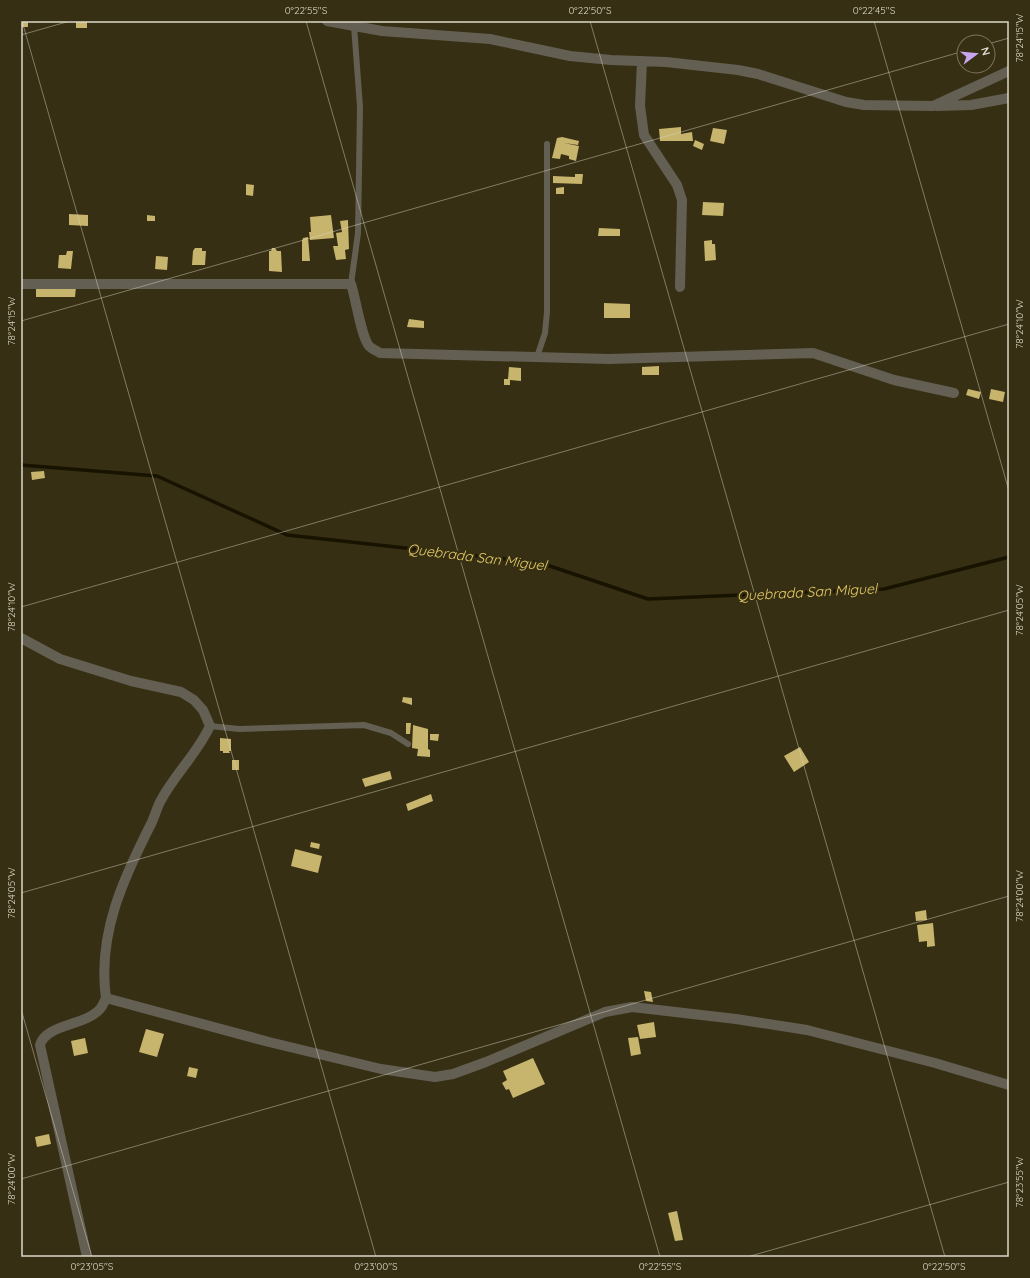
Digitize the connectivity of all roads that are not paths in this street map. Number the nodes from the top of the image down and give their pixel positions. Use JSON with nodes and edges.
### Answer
{"nodes":[{"id":1,"x":327,"y":21,"type":"edge"},
{"id":2,"x":354,"y":26,"type":"junction"},
{"id":3,"x":642,"y":61,"type":"junction"},
{"id":4,"x":1009,"y":71,"type":"edge"},
{"id":5,"x":1009,"y":98,"type":"edge"},
{"id":6,"x":933,"y":106,"type":"junction"},
{"id":7,"x":547,"y":144,"type":"dead end"},
{"id":8,"x":21,"y":284,"type":"edge"},
{"id":9,"x":351,"y":284,"type":"junction"},
{"id":10,"x":680,"y":287,"type":"dead end"},
{"id":11,"x":537,"y":357,"type":"junction"},
{"id":12,"x":954,"y":393,"type":"dead end"},
{"id":13,"x":21,"y":638,"type":"edge"},
{"id":14,"x":210,"y":726,"type":"junction"},
{"id":15,"x":408,"y":744,"type":"dead end"},
{"id":16,"x":106,"y":998,"type":"junction"},
{"id":17,"x":1009,"y":1085,"type":"edge"},
{"id":18,"x":87,"y":1257,"type":"edge"}],
"edges":[{"from":1,"to":2,"type":"street"},
{"from":2,"to":3,"type":"street"},
{"from":2,"to":9,"type":"lane"},
{"from":3,"to":6,"type":"street"},
{"from":3,"to":10,"type":"street"},
{"from":4,"to":6,"type":"street"},
{"from":5,"to":6,"type":"street"},
{"from":7,"to":11,"type":"lane"},
{"from":8,"to":9,"type":"street"},
{"from":9,"to":11,"type":"street"},
{"from":11,"to":12,"type":"street"},
{"from":13,"to":14,"type":"street"},
{"from":14,"to":15,"type":"lane"},
{"from":14,"to":16,"type":"street"},
{"from":16,"to":17,"type":"street"},
{"from":16,"to":18,"type":"street"}]}
